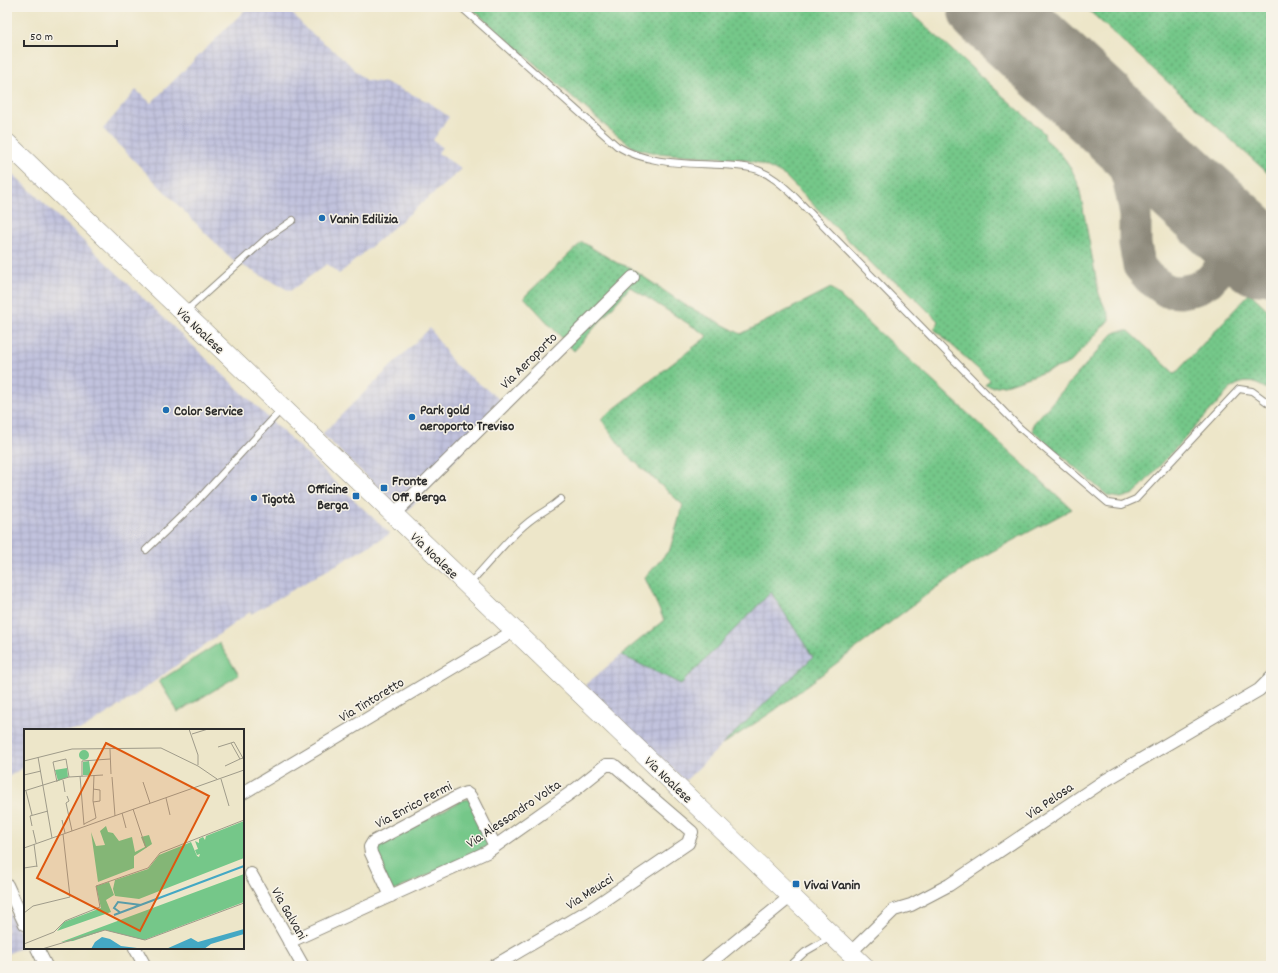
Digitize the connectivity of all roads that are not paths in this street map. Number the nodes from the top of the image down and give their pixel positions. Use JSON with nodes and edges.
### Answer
{"nodes":[{"id":1,"x":461,"y":7,"type":"edge"},
{"id":2,"x":7,"y":143,"type":"edge"},
{"id":3,"x":293,"y":220,"type":"dead end"},
{"id":4,"x":633,"y":277,"type":"dead end"},
{"id":5,"x":184,"y":314,"type":"junction"},
{"id":6,"x":1271,"y":405,"type":"edge"},
{"id":7,"x":282,"y":408,"type":"junction"},
{"id":8,"x":561,"y":499,"type":"dead end"},
{"id":9,"x":393,"y":515,"type":"junction"},
{"id":10,"x":146,"y":550,"type":"dead end"},
{"id":11,"x":467,"y":586,"type":"junction"},
{"id":12,"x":514,"y":632,"type":"junction"},
{"id":13,"x":1271,"y":678,"type":"edge"},
{"id":14,"x":244,"y":792,"type":"edge"},
{"id":15,"x":710,"y":818,"type":"junction"},
{"id":16,"x":692,"y":832,"type":"junction"},
{"id":17,"x":495,"y":846,"type":"junction"},
{"id":18,"x":251,"y":874,"type":"dead end"},
{"id":19,"x":7,"y":885,"type":"edge"},
{"id":20,"x":391,"y":896,"type":"junction"},
{"id":21,"x":791,"y":896,"type":"junction"},
{"id":22,"x":24,"y":922,"type":"edge"},
{"id":23,"x":833,"y":936,"type":"junction"},
{"id":24,"x":289,"y":942,"type":"junction"},
{"id":25,"x":38,"y":949,"type":"edge"},
{"id":26,"x":136,"y":949,"type":"edge"},
{"id":27,"x":850,"y":952,"type":"junction"},
{"id":28,"x":46,"y":966,"type":"edge"},
{"id":29,"x":145,"y":966,"type":"edge"},
{"id":30,"x":303,"y":966,"type":"edge"},
{"id":31,"x":494,"y":966,"type":"edge"},
{"id":32,"x":706,"y":966,"type":"edge"},
{"id":33,"x":790,"y":966,"type":"edge"},
{"id":34,"x":864,"y":966,"type":"edge"}],
"edges":[{"from":1,"to":6,"type":"lane"},
{"from":2,"to":5,"type":"main road","name":"Via Noalese"},
{"from":3,"to":5,"type":"lane"},
{"from":4,"to":9,"type":"street","name":"Via Aeroporto"},
{"from":5,"to":7,"type":"main road","name":"Via Noalese"},
{"from":7,"to":9,"type":"main road","name":"Via Noalese"},
{"from":7,"to":10,"type":"lane"},
{"from":8,"to":11,"type":"lane"},
{"from":9,"to":11,"type":"main road","name":"Via Noalese"},
{"from":11,"to":12,"type":"main road","name":"Via Noalese"},
{"from":12,"to":14,"type":"street","name":"Via Tintoretto"},
{"from":12,"to":15,"type":"main road","name":"Via Noalese"},
{"from":13,"to":27,"type":"street","name":"Via Pelosa"},
{"from":15,"to":16,"type":"street"},
{"from":15,"to":21,"type":"main road","name":"Via Noalese"},
{"from":16,"to":17,"type":"street","name":"Via Alessandro Volta"},
{"from":16,"to":31,"type":"street","name":"Via Meucci"},
{"from":17,"to":20,"type":"street","name":"Via Alessandro Volta"},
{"from":17,"to":20,"type":"street","name":"Via Enrico Fermi"},
{"from":18,"to":24,"type":"street","name":"Via Galvani"},
{"from":19,"to":22,"type":"street"},
{"from":20,"to":24,"type":"street","name":"Via Alessandro Volta"},
{"from":21,"to":23,"type":"main road","name":"Via Noalese"},
{"from":21,"to":32,"type":"street"},
{"from":23,"to":27,"type":"main road","name":"Via Noalese"},
{"from":23,"to":33,"type":"lane"},
{"from":24,"to":30,"type":"street","name":"Via Galvani"},
{"from":25,"to":28,"type":"street"},
{"from":26,"to":29,"type":"street"},
{"from":27,"to":34,"type":"main road","name":"Via Noalese"}]}
